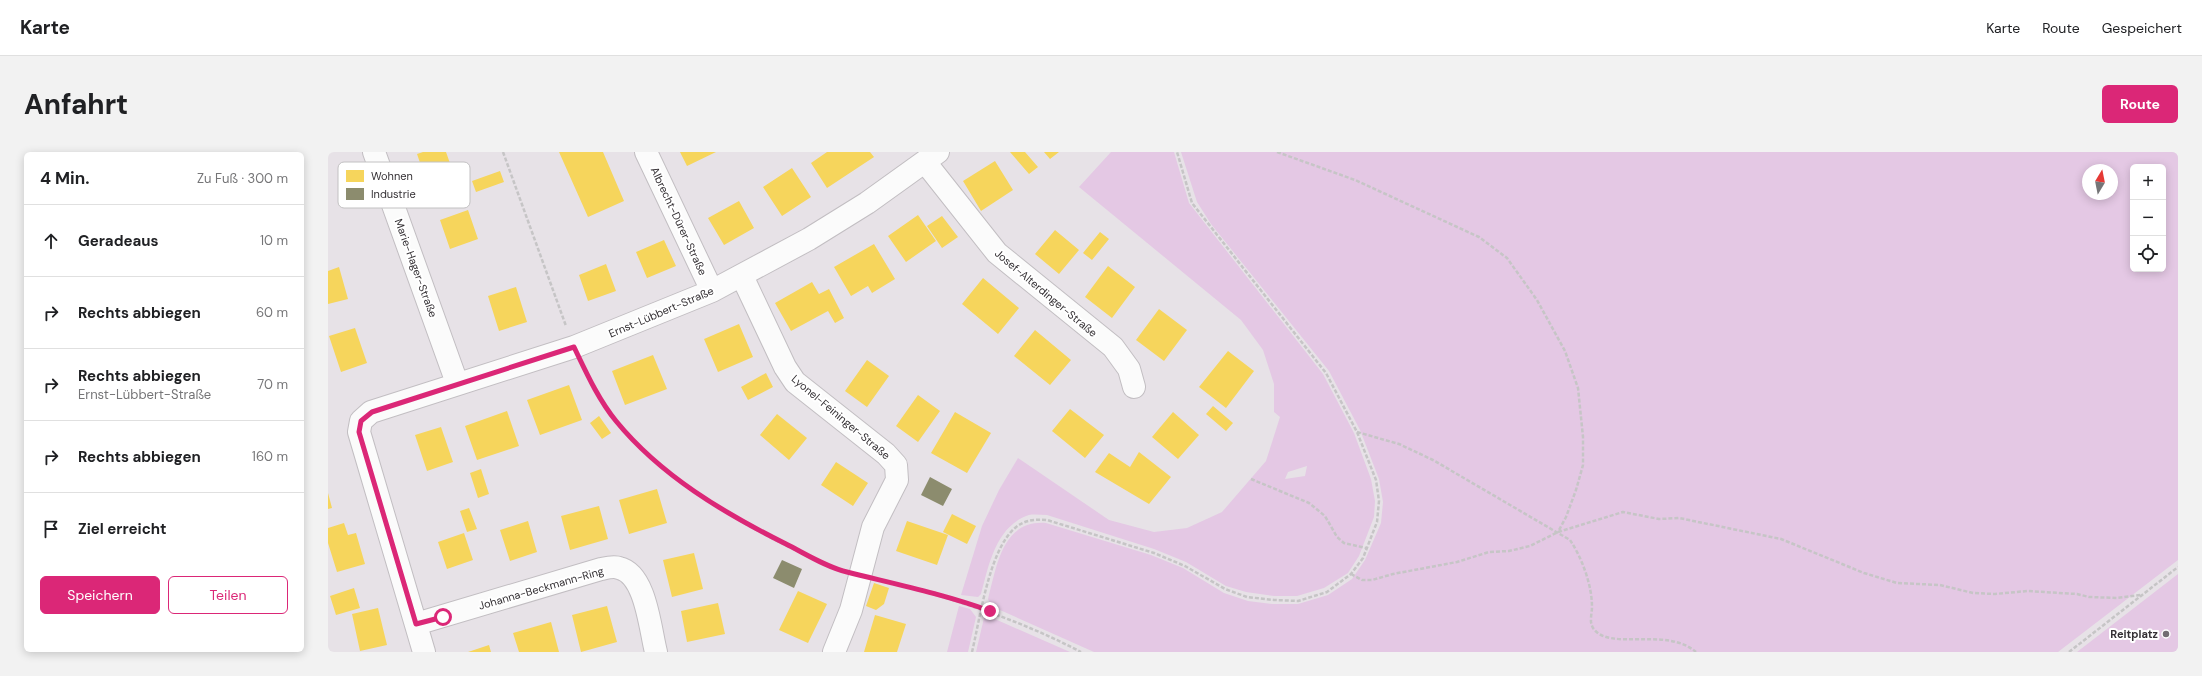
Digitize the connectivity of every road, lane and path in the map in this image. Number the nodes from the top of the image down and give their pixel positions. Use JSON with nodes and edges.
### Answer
{"nodes":[{"id":1,"x":374,"y":152,"type":"edge"},
{"id":2,"x":502,"y":152,"type":"edge"},
{"id":3,"x":646,"y":152,"type":"edge"},
{"id":4,"x":1177,"y":152,"type":"edge"},
{"id":5,"x":1277,"y":152,"type":"edge"},
{"id":6,"x":932,"y":157,"type":"edge"},
{"id":7,"x":378,"y":162,"type":"edge"},
{"id":8,"x":394,"y":208,"type":"edge"},
{"id":9,"x":742,"y":276,"type":"junction"},
{"id":10,"x":712,"y":291,"type":"junction"},
{"id":11,"x":574,"y":347,"type":"junction"},
{"id":12,"x":457,"y":383,"type":"junction"},
{"id":13,"x":1134,"y":387,"type":"dead end"},
{"id":14,"x":1357,"y":432,"type":"junction"},
{"id":15,"x":1251,"y":479,"type":"dead end"},
{"id":16,"x":1558,"y":532,"type":"junction"},
{"id":17,"x":1366,"y":548,"type":"junction"},
{"id":18,"x":2178,"y":567,"type":"edge"},
{"id":19,"x":862,"y":574,"type":"junction"},
{"id":20,"x":1351,"y":574,"type":"junction"},
{"id":21,"x":2141,"y":595,"type":"junction"},
{"id":22,"x":982,"y":608,"type":"junction"},
{"id":23,"x":416,"y":624,"type":"junction"},
{"id":24,"x":424,"y":652,"type":"edge"},
{"id":25,"x":656,"y":652,"type":"edge"},
{"id":26,"x":834,"y":652,"type":"edge"},
{"id":27,"x":972,"y":652,"type":"edge"},
{"id":28,"x":1081,"y":652,"type":"edge"},
{"id":29,"x":1696,"y":652,"type":"edge"},
{"id":30,"x":2069,"y":652,"type":"edge"}],
"edges":[{"from":1,"to":7,"type":"street","name":"Marie-Hager-Straße"},
{"from":2,"to":11,"type":"path"},
{"from":3,"to":10,"type":"street","name":"Albrecht-Dürer-Straße"},
{"from":4,"to":14,"type":"path"},
{"from":5,"to":16,"type":"path"},
{"from":6,"to":9,"type":"street","name":"Ernst-Lübbert-Straße"},
{"from":6,"to":13,"type":"street","name":"Josef-Alterdinger-Straße"},
{"from":8,"to":12,"type":"street","name":"Marie-Hager-Straße"},
{"from":9,"to":10,"type":"street","name":"Ernst-Lübbert-Straße"},
{"from":9,"to":19,"type":"street","name":"Lyonel-Feininger-Straße"},
{"from":10,"to":11,"type":"street","name":"Ernst-Lübbert-Straße"},
{"from":11,"to":12,"type":"street","name":"Ernst-Lübbert-Straße"},
{"from":11,"to":19,"type":"path"},
{"from":12,"to":23,"type":"street","name":"Ernst-Lübbert-Straße"},
{"from":14,"to":16,"type":"path"},
{"from":14,"to":17,"type":"path"},
{"from":15,"to":17,"type":"path"},
{"from":16,"to":20,"type":"path"},
{"from":16,"to":21,"type":"path"},
{"from":16,"to":29,"type":"path"},
{"from":17,"to":20,"type":"path"},
{"from":18,"to":21,"type":"path"},
{"from":19,"to":22,"type":"path"},
{"from":19,"to":26,"type":"street","name":"Lyonel-Feininger-Straße"},
{"from":20,"to":22,"type":"path"},
{"from":21,"to":30,"type":"path"},
{"from":22,"to":27,"type":"path"},
{"from":22,"to":28,"type":"path"},
{"from":23,"to":24,"type":"street"},
{"from":23,"to":25,"type":"street","name":"Johanna-Beckmann-Ring"}]}
